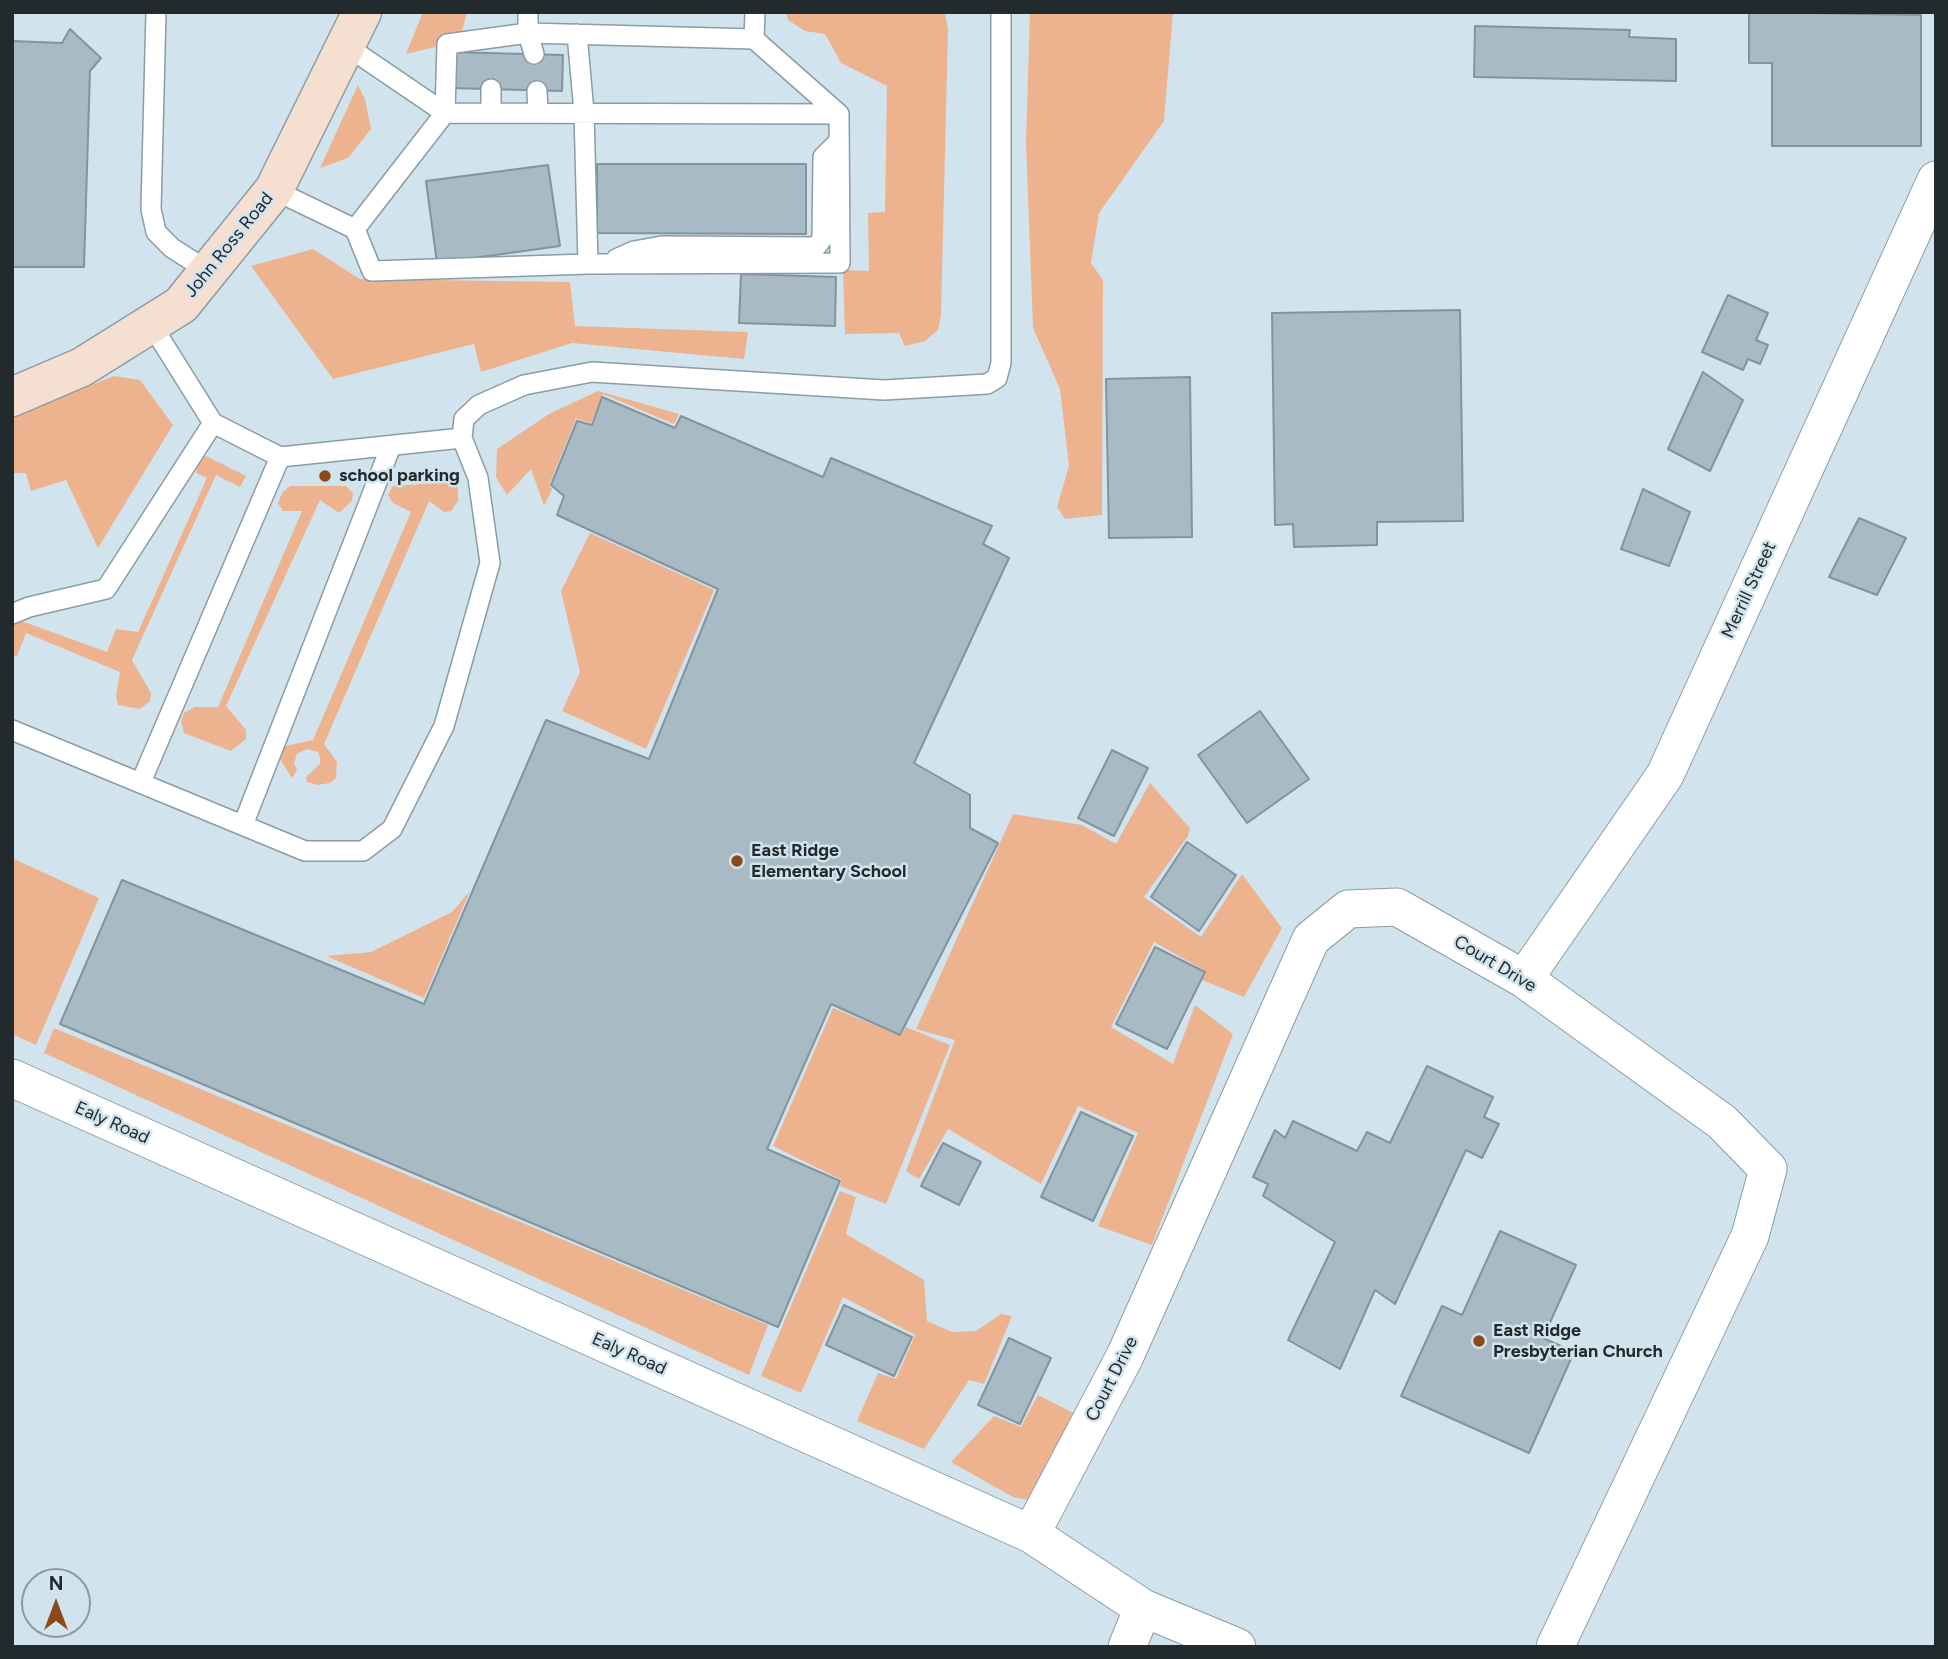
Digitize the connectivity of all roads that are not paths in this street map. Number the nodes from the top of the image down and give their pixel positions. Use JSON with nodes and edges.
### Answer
{"nodes":[{"id":1,"x":156,"y":12,"type":"edge"},
{"id":2,"x":528,"y":12,"type":"edge"},
{"id":3,"x":755,"y":12,"type":"edge"},
{"id":4,"x":1001,"y":12,"type":"edge"},
{"id":5,"x":354,"y":29,"type":"edge"},
{"id":6,"x":528,"y":33,"type":"junction"},
{"id":7,"x":577,"y":34,"type":"junction"},
{"id":8,"x":754,"y":38,"type":"junction"},
{"id":9,"x":534,"y":54,"type":"dead end"},
{"id":10,"x":491,"y":89,"type":"dead end"},
{"id":11,"x":537,"y":91,"type":"dead end"},
{"id":12,"x":584,"y":112,"type":"junction"},
{"id":13,"x":445,"y":113,"type":"junction"},
{"id":14,"x":491,"y":113,"type":"junction"},
{"id":15,"x":538,"y":113,"type":"junction"},
{"id":16,"x":839,"y":114,"type":"junction"},
{"id":17,"x":838,"y":142,"type":"junction"},
{"id":18,"x":1936,"y":180,"type":"edge"},
{"id":19,"x":274,"y":190,"type":"junction"},
{"id":20,"x":355,"y":229,"type":"junction"},
{"id":21,"x":597,"y":264,"type":"junction"},
{"id":22,"x":208,"y":271,"type":"junction"},
{"id":23,"x":151,"y":324,"type":"junction"},
{"id":24,"x":12,"y":397,"type":"edge"},
{"id":25,"x":213,"y":423,"type":"junction"},
{"id":26,"x":462,"y":438,"type":"junction"},
{"id":27,"x":391,"y":446,"type":"junction"},
{"id":28,"x":280,"y":457,"type":"junction"},
{"id":29,"x":12,"y":614,"type":"edge"},
{"id":30,"x":12,"y":730,"type":"edge"},
{"id":31,"x":141,"y":782,"type":"junction"},
{"id":32,"x":243,"y":825,"type":"junction"},
{"id":33,"x":1524,"y":979,"type":"junction"},
{"id":34,"x":12,"y":1078,"type":"edge"},
{"id":35,"x":1031,"y":1534,"type":"junction"},
{"id":36,"x":1143,"y":1608,"type":"junction"},
{"id":37,"x":1127,"y":1647,"type":"edge"},
{"id":38,"x":1237,"y":1647,"type":"edge"},
{"id":39,"x":1555,"y":1647,"type":"edge"}],
"edges":[{"from":1,"to":22,"type":"lane"},
{"from":2,"to":6,"type":"lane"},
{"from":3,"to":8,"type":"lane"},
{"from":4,"to":26,"type":"lane"},
{"from":5,"to":13,"type":"lane"},
{"from":5,"to":19,"type":"street","name":"John Ross Road"},
{"from":6,"to":7,"type":"lane"},
{"from":6,"to":9,"type":"lane"},
{"from":6,"to":13,"type":"lane"},
{"from":7,"to":8,"type":"lane"},
{"from":7,"to":12,"type":"lane"},
{"from":8,"to":16,"type":"lane"},
{"from":10,"to":14,"type":"lane"},
{"from":11,"to":15,"type":"lane"},
{"from":12,"to":15,"type":"lane"},
{"from":12,"to":16,"type":"lane"},
{"from":12,"to":21,"type":"lane"},
{"from":13,"to":14,"type":"lane"},
{"from":13,"to":20,"type":"lane"},
{"from":14,"to":15,"type":"lane"},
{"from":16,"to":17,"type":"lane"},
{"from":17,"to":21,"type":"lane"},
{"from":17,"to":21,"type":"lane"},
{"from":18,"to":33,"type":"street","name":"Merrill Street"},
{"from":19,"to":20,"type":"lane"},
{"from":19,"to":22,"type":"street","name":"John Ross Road"},
{"from":20,"to":21,"type":"lane"},
{"from":22,"to":23,"type":"street","name":"John Ross Road"},
{"from":23,"to":24,"type":"street","name":"John Ross Road"},
{"from":23,"to":25,"type":"lane"},
{"from":25,"to":28,"type":"lane"},
{"from":25,"to":29,"type":"lane"},
{"from":26,"to":27,"type":"lane"},
{"from":26,"to":32,"type":"lane"},
{"from":27,"to":28,"type":"lane"},
{"from":27,"to":32,"type":"lane"},
{"from":28,"to":31,"type":"lane"},
{"from":30,"to":31,"type":"lane"},
{"from":31,"to":32,"type":"lane"},
{"from":33,"to":35,"type":"street","name":"Court Drive"},
{"from":33,"to":39,"type":"street","name":"Court Drive"},
{"from":34,"to":35,"type":"street","name":"Ealy Road"},
{"from":35,"to":36,"type":"street","name":"Ealy Road"},
{"from":36,"to":37,"type":"street"},
{"from":36,"to":38,"type":"street","name":"Ealy Road"}]}
